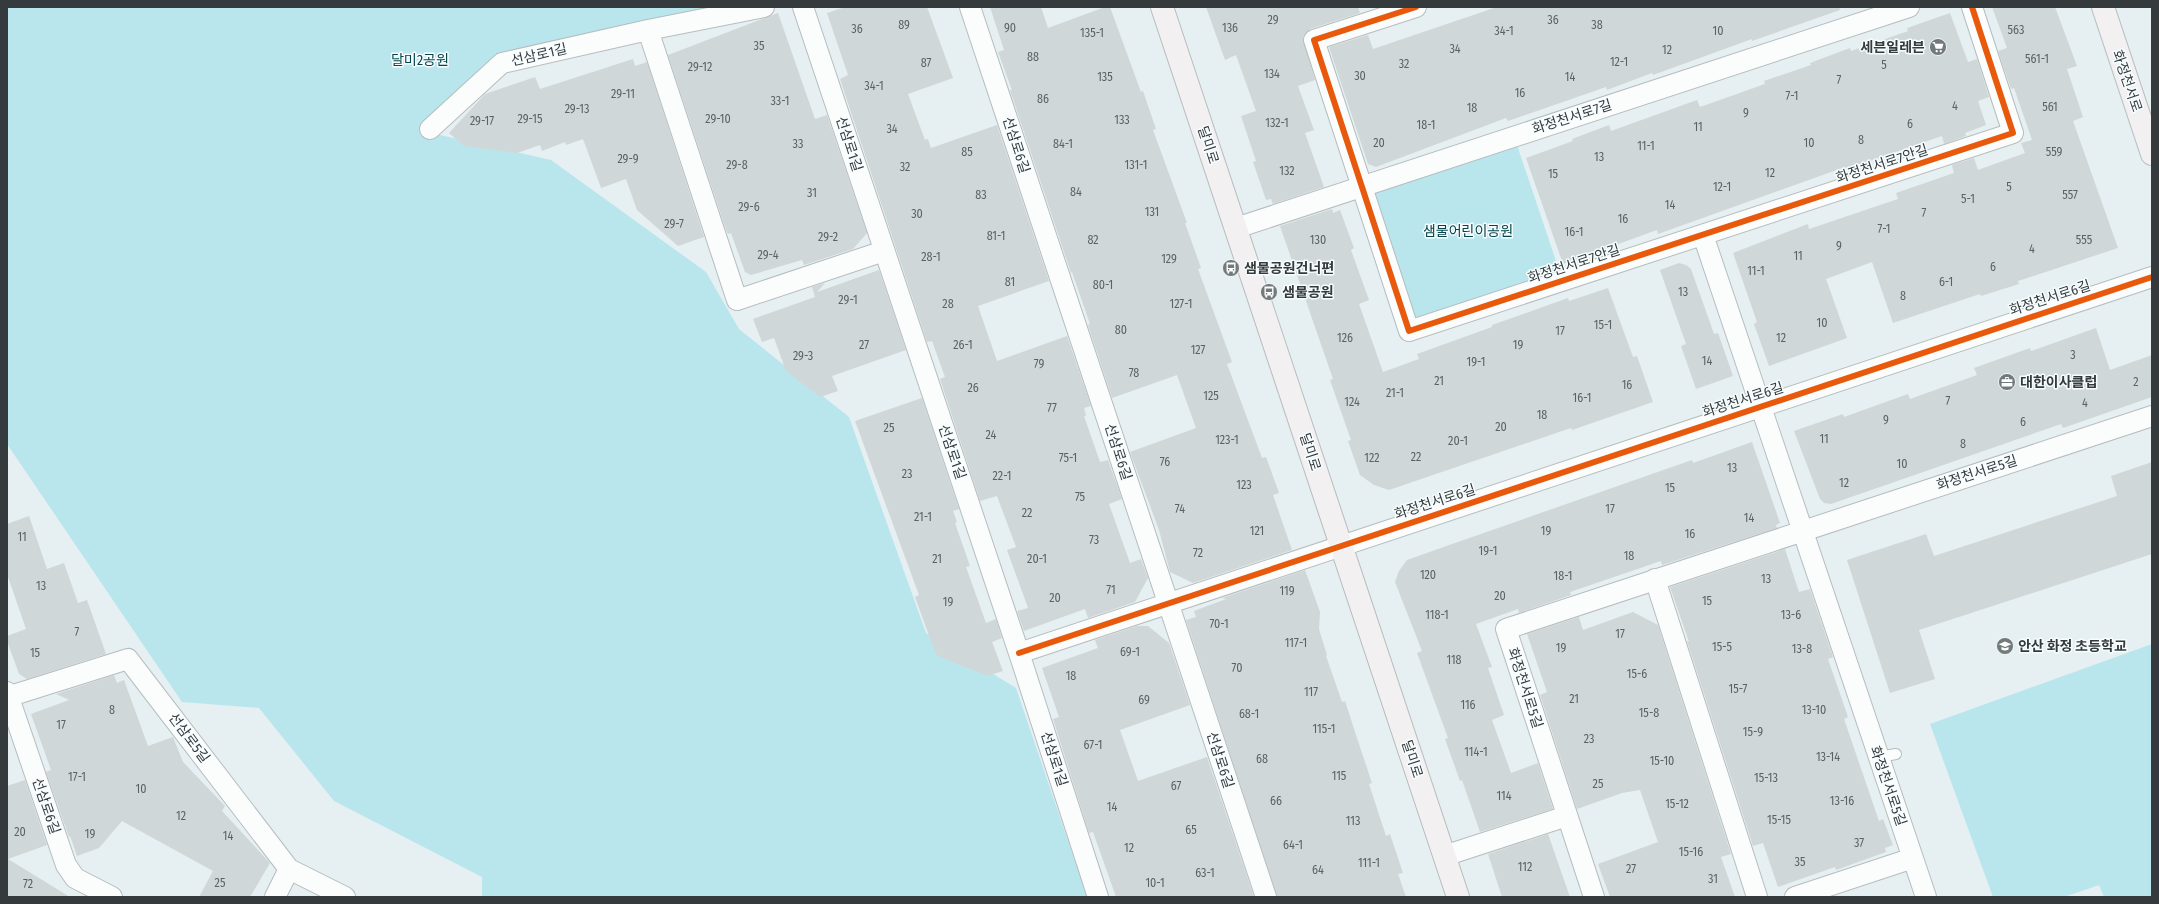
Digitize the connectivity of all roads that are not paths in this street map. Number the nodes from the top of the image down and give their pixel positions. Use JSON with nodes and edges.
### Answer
{"nodes":[{"id":1,"x":764,"y":7,"type":"edge"},
{"id":2,"x":803,"y":7,"type":"edge"},
{"id":3,"x":970,"y":7,"type":"edge"},
{"id":4,"x":1162,"y":7,"type":"edge"},
{"id":5,"x":1416,"y":7,"type":"edge"},
{"id":6,"x":1909,"y":7,"type":"edge"},
{"id":7,"x":1972,"y":7,"type":"edge"},
{"id":8,"x":2103,"y":7,"type":"edge"},
{"id":9,"x":648,"y":30,"type":"junction"},
{"id":10,"x":430,"y":130,"type":"dead end"},
{"id":11,"x":2152,"y":154,"type":"edge"},
{"id":12,"x":1362,"y":187,"type":"junction"},
{"id":13,"x":1236,"y":228,"type":"junction"},
{"id":14,"x":1703,"y":235,"type":"junction"},
{"id":15,"x":884,"y":251,"type":"junction"},
{"id":16,"x":2152,"y":277,"type":"edge"},
{"id":17,"x":1761,"y":406,"type":"junction"},
{"id":18,"x":2152,"y":416,"type":"edge"},
{"id":19,"x":1803,"y":531,"type":"junction"},
{"id":20,"x":1341,"y":546,"type":"junction"},
{"id":21,"x":1655,"y":579,"type":"junction"},
{"id":22,"x":1168,"y":603,"type":"junction"},
{"id":23,"x":1019,"y":653,"type":"junction"},
{"id":24,"x":7,"y":695,"type":"edge"},
{"id":25,"x":1568,"y":816,"type":"junction"},
{"id":26,"x":1444,"y":856,"type":"junction"},
{"id":27,"x":1913,"y":858,"type":"junction"},
{"id":28,"x":289,"y":869,"type":"junction"},
{"id":29,"x":112,"y":897,"type":"edge"},
{"id":30,"x":274,"y":897,"type":"edge"},
{"id":31,"x":345,"y":897,"type":"edge"},
{"id":32,"x":1098,"y":897,"type":"edge"},
{"id":33,"x":1266,"y":897,"type":"edge"},
{"id":34,"x":1458,"y":897,"type":"edge"},
{"id":35,"x":1594,"y":897,"type":"edge"},
{"id":36,"x":1757,"y":897,"type":"edge"},
{"id":37,"x":1795,"y":897,"type":"edge"},
{"id":38,"x":1926,"y":897,"type":"edge"}],
"edges":[{"from":1,"to":9,"type":"street","name":"선삼로1길"},
{"from":2,"to":15,"type":"street","name":"선삼로1길"},
{"from":3,"to":22,"type":"street","name":"선삼로6길"},
{"from":4,"to":13,"type":"street","name":"달미로"},
{"from":5,"to":12,"type":"street","name":"화정천서로7안길"},
{"from":6,"to":12,"type":"street","name":"화정천서로7길"},
{"from":7,"to":14,"type":"street","name":"화정천서로7안길"},
{"from":8,"to":11,"type":"street","name":"화정천서로"},
{"from":9,"to":10,"type":"street","name":"선삼로1길"},
{"from":9,"to":15,"type":"street"},
{"from":12,"to":13,"type":"street","name":"화정천서로7길"},
{"from":12,"to":14,"type":"street","name":"화정천서로7안길"},
{"from":13,"to":20,"type":"street","name":"달미로"},
{"from":14,"to":17,"type":"street"},
{"from":15,"to":23,"type":"street","name":"선삼로1길"},
{"from":16,"to":17,"type":"street","name":"화정천서로6길"},
{"from":17,"to":19,"type":"street"},
{"from":17,"to":20,"type":"street","name":"화정천서로6길"},
{"from":18,"to":19,"type":"street","name":"화정천서로5길"},
{"from":19,"to":21,"type":"street","name":"화정천서로5길"},
{"from":19,"to":27,"type":"street","name":"화정천서로5길"},
{"from":20,"to":22,"type":"street","name":"화정천서로6길"},
{"from":20,"to":26,"type":"street","name":"달미로"},
{"from":21,"to":25,"type":"street","name":"화정천서로5길"},
{"from":21,"to":36,"type":"street"},
{"from":22,"to":23,"type":"street","name":"화정천서로6길"},
{"from":22,"to":33,"type":"street","name":"선삼로6길"},
{"from":23,"to":32,"type":"street","name":"선삼로1길"},
{"from":24,"to":28,"type":"street","name":"선삼로5길"},
{"from":24,"to":29,"type":"street","name":"선삼로6길"},
{"from":25,"to":26,"type":"street"},
{"from":25,"to":35,"type":"street","name":"화정천서로5길"},
{"from":26,"to":34,"type":"street","name":"달미로"},
{"from":27,"to":37,"type":"street"},
{"from":27,"to":38,"type":"street","name":"화정천서로5길"},
{"from":28,"to":30,"type":"street"},
{"from":28,"to":31,"type":"street","name":"선삼로5길"}]}
